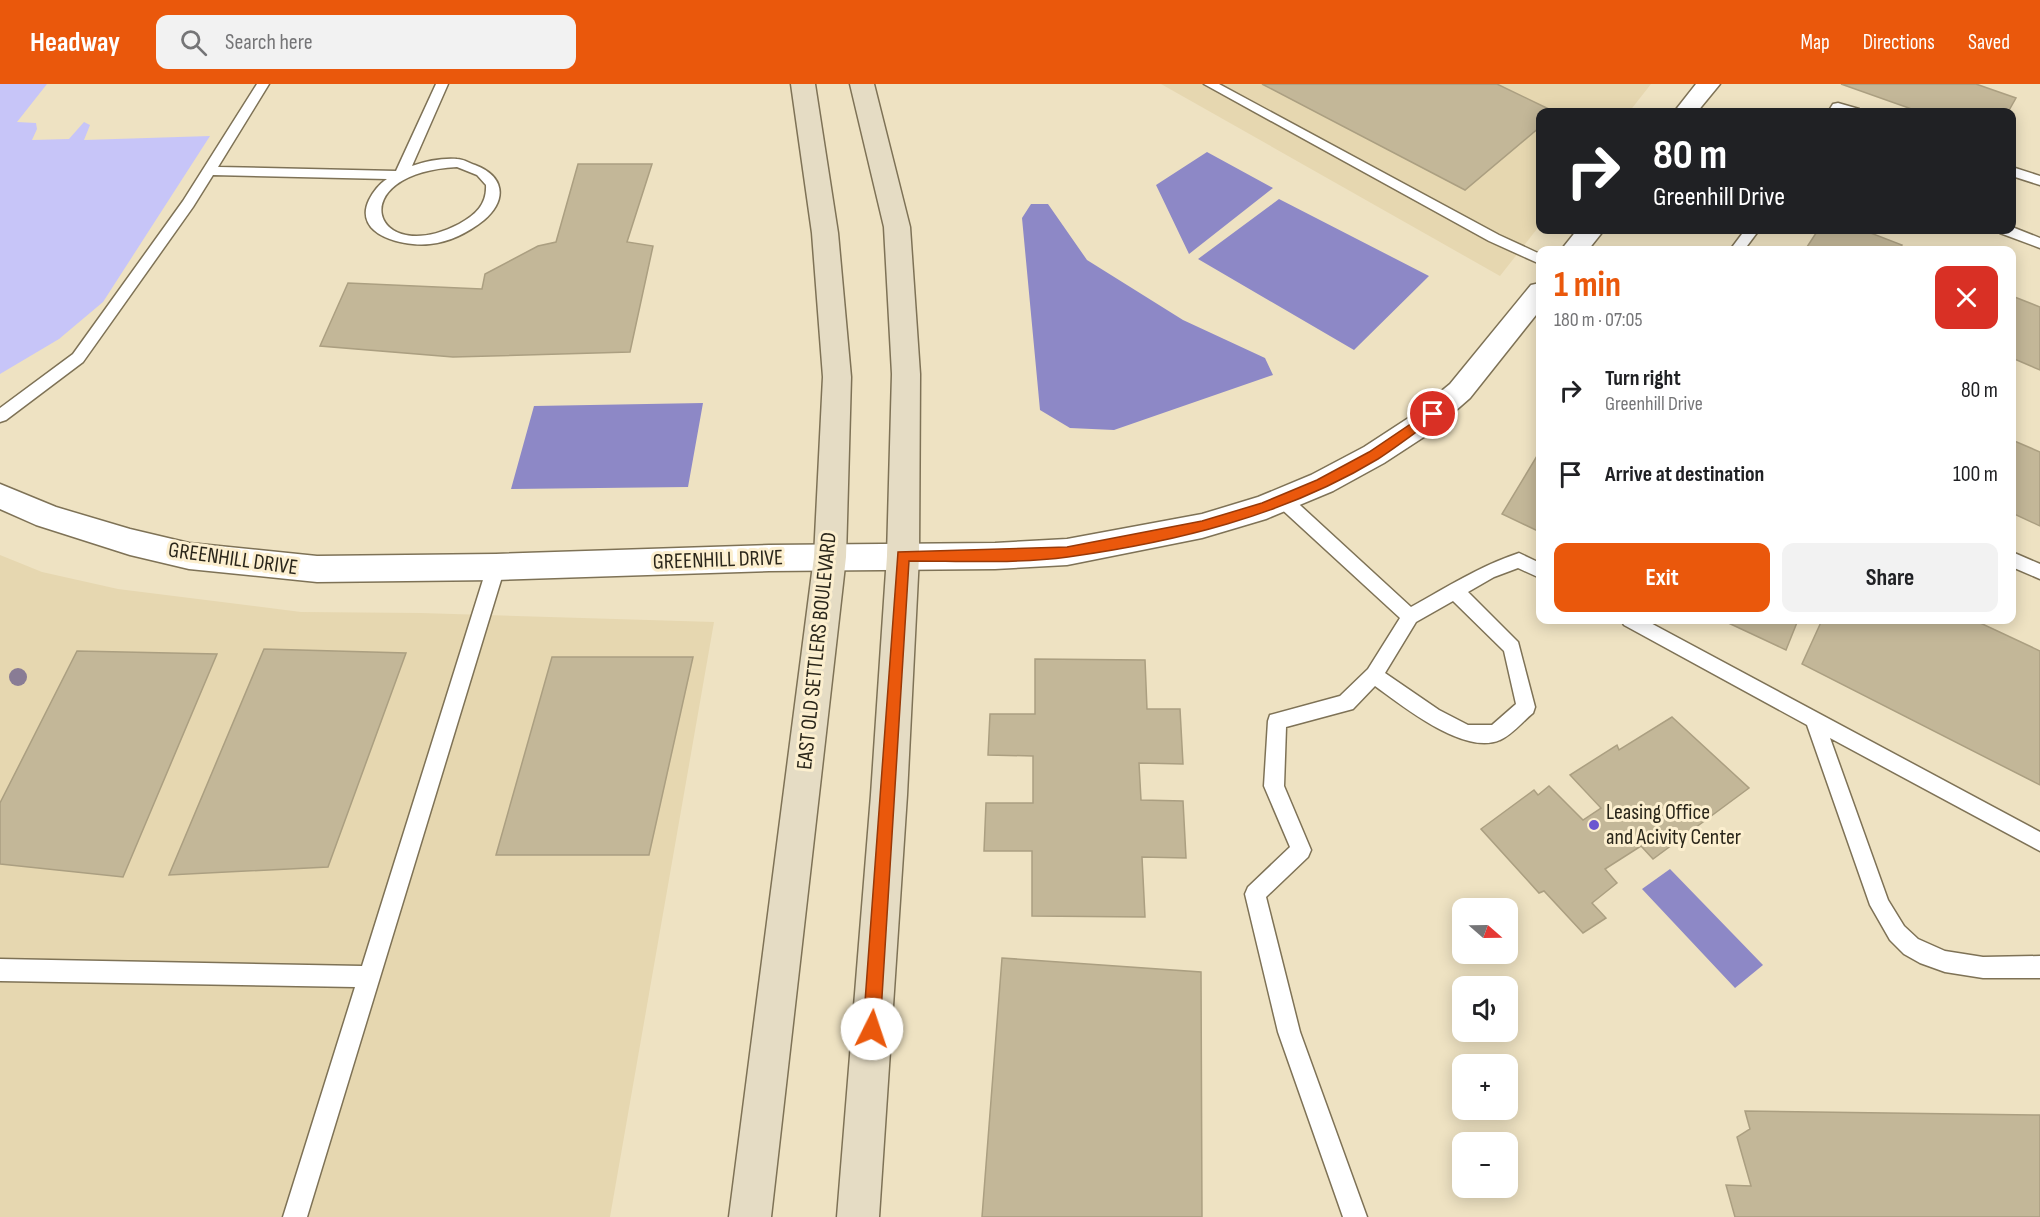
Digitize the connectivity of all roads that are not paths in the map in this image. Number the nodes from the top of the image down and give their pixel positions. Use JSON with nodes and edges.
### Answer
{"nodes":[{"id":1,"x":263,"y":84,"type":"edge"},
{"id":2,"x":442,"y":84,"type":"edge"},
{"id":3,"x":803,"y":84,"type":"edge"},
{"id":4,"x":862,"y":84,"type":"edge"},
{"id":5,"x":1210,"y":84,"type":"edge"},
{"id":6,"x":1708,"y":84,"type":"edge"},
{"id":7,"x":1688,"y":108,"type":"edge"},
{"id":8,"x":208,"y":171,"type":"junction"},
{"id":9,"x":2016,"y":172,"type":"edge"},
{"id":10,"x":401,"y":175,"type":"junction"},
{"id":11,"x":2040,"y":181,"type":"edge"},
{"id":12,"x":1588,"y":234,"type":"edge"},
{"id":13,"x":2016,"y":234,"type":"edge"},
{"id":14,"x":2040,"y":243,"type":"edge"},
{"id":15,"x":1577,"y":246,"type":"edge"},
{"id":16,"x":1536,"y":257,"type":"edge"},
{"id":17,"x":1536,"y":297,"type":"edge"},
{"id":18,"x":0,"y":416,"type":"edge"},
{"id":19,"x":0,"y":496,"type":"edge"},
{"id":20,"x":1283,"y":500,"type":"junction"},
{"id":21,"x":830,"y":556,"type":"junction"},
{"id":22,"x":903,"y":556,"type":"junction"},
{"id":23,"x":2016,"y":561,"type":"edge"},
{"id":24,"x":496,"y":567,"type":"junction"},
{"id":25,"x":1536,"y":569,"type":"edge"},
{"id":26,"x":2040,"y":572,"type":"edge"},
{"id":27,"x":1455,"y":591,"type":"junction"},
{"id":28,"x":1410,"y":617,"type":"junction"},
{"id":29,"x":1637,"y":624,"type":"edge"},
{"id":30,"x":1374,"y":675,"type":"junction"},
{"id":31,"x":1814,"y":719,"type":"junction"},
{"id":32,"x":2040,"y":842,"type":"edge"},
{"id":33,"x":2040,"y":967,"type":"edge"},
{"id":34,"x":0,"y":970,"type":"edge"},
{"id":35,"x":369,"y":977,"type":"junction"},
{"id":36,"x":295,"y":1217,"type":"edge"},
{"id":37,"x":750,"y":1217,"type":"edge"},
{"id":38,"x":858,"y":1217,"type":"edge"},
{"id":39,"x":1355,"y":1217,"type":"edge"}],
"edges":[{"from":1,"to":8,"type":"lane"},
{"from":2,"to":10,"type":"lane"},
{"from":3,"to":21,"type":"main road","name":"EAST OLD SETTLERS BOULEVARD"},
{"from":4,"to":22,"type":"main road"},
{"from":5,"to":16,"type":"lane"},
{"from":6,"to":7,"type":"street"},
{"from":8,"to":10,"type":"lane"},
{"from":8,"to":18,"type":"lane"},
{"from":9,"to":11,"type":"lane"},
{"from":10,"to":10,"type":"lane"},
{"from":12,"to":15,"type":"street"},
{"from":13,"to":14,"type":"lane"},
{"from":17,"to":20,"type":"street","name":"GREENHILL DRIVE"},
{"from":19,"to":24,"type":"street","name":"GREENHILL DRIVE"},
{"from":20,"to":22,"type":"street","name":"GREENHILL DRIVE"},
{"from":20,"to":28,"type":"lane"},
{"from":21,"to":22,"type":"street","name":"GREENHILL DRIVE"},
{"from":21,"to":24,"type":"street","name":"GREENHILL DRIVE"},
{"from":21,"to":37,"type":"main road","name":"EAST OLD SETTLERS BOULEVARD"},
{"from":22,"to":38,"type":"main road"},
{"from":23,"to":26,"type":"lane"},
{"from":24,"to":35,"type":"lane"},
{"from":25,"to":27,"type":"lane"},
{"from":27,"to":28,"type":"lane"},
{"from":27,"to":30,"type":"lane"},
{"from":28,"to":30,"type":"lane"},
{"from":29,"to":31,"type":"lane"},
{"from":30,"to":39,"type":"lane"},
{"from":31,"to":32,"type":"lane"},
{"from":31,"to":33,"type":"lane"},
{"from":34,"to":35,"type":"lane"},
{"from":35,"to":36,"type":"lane"}]}
